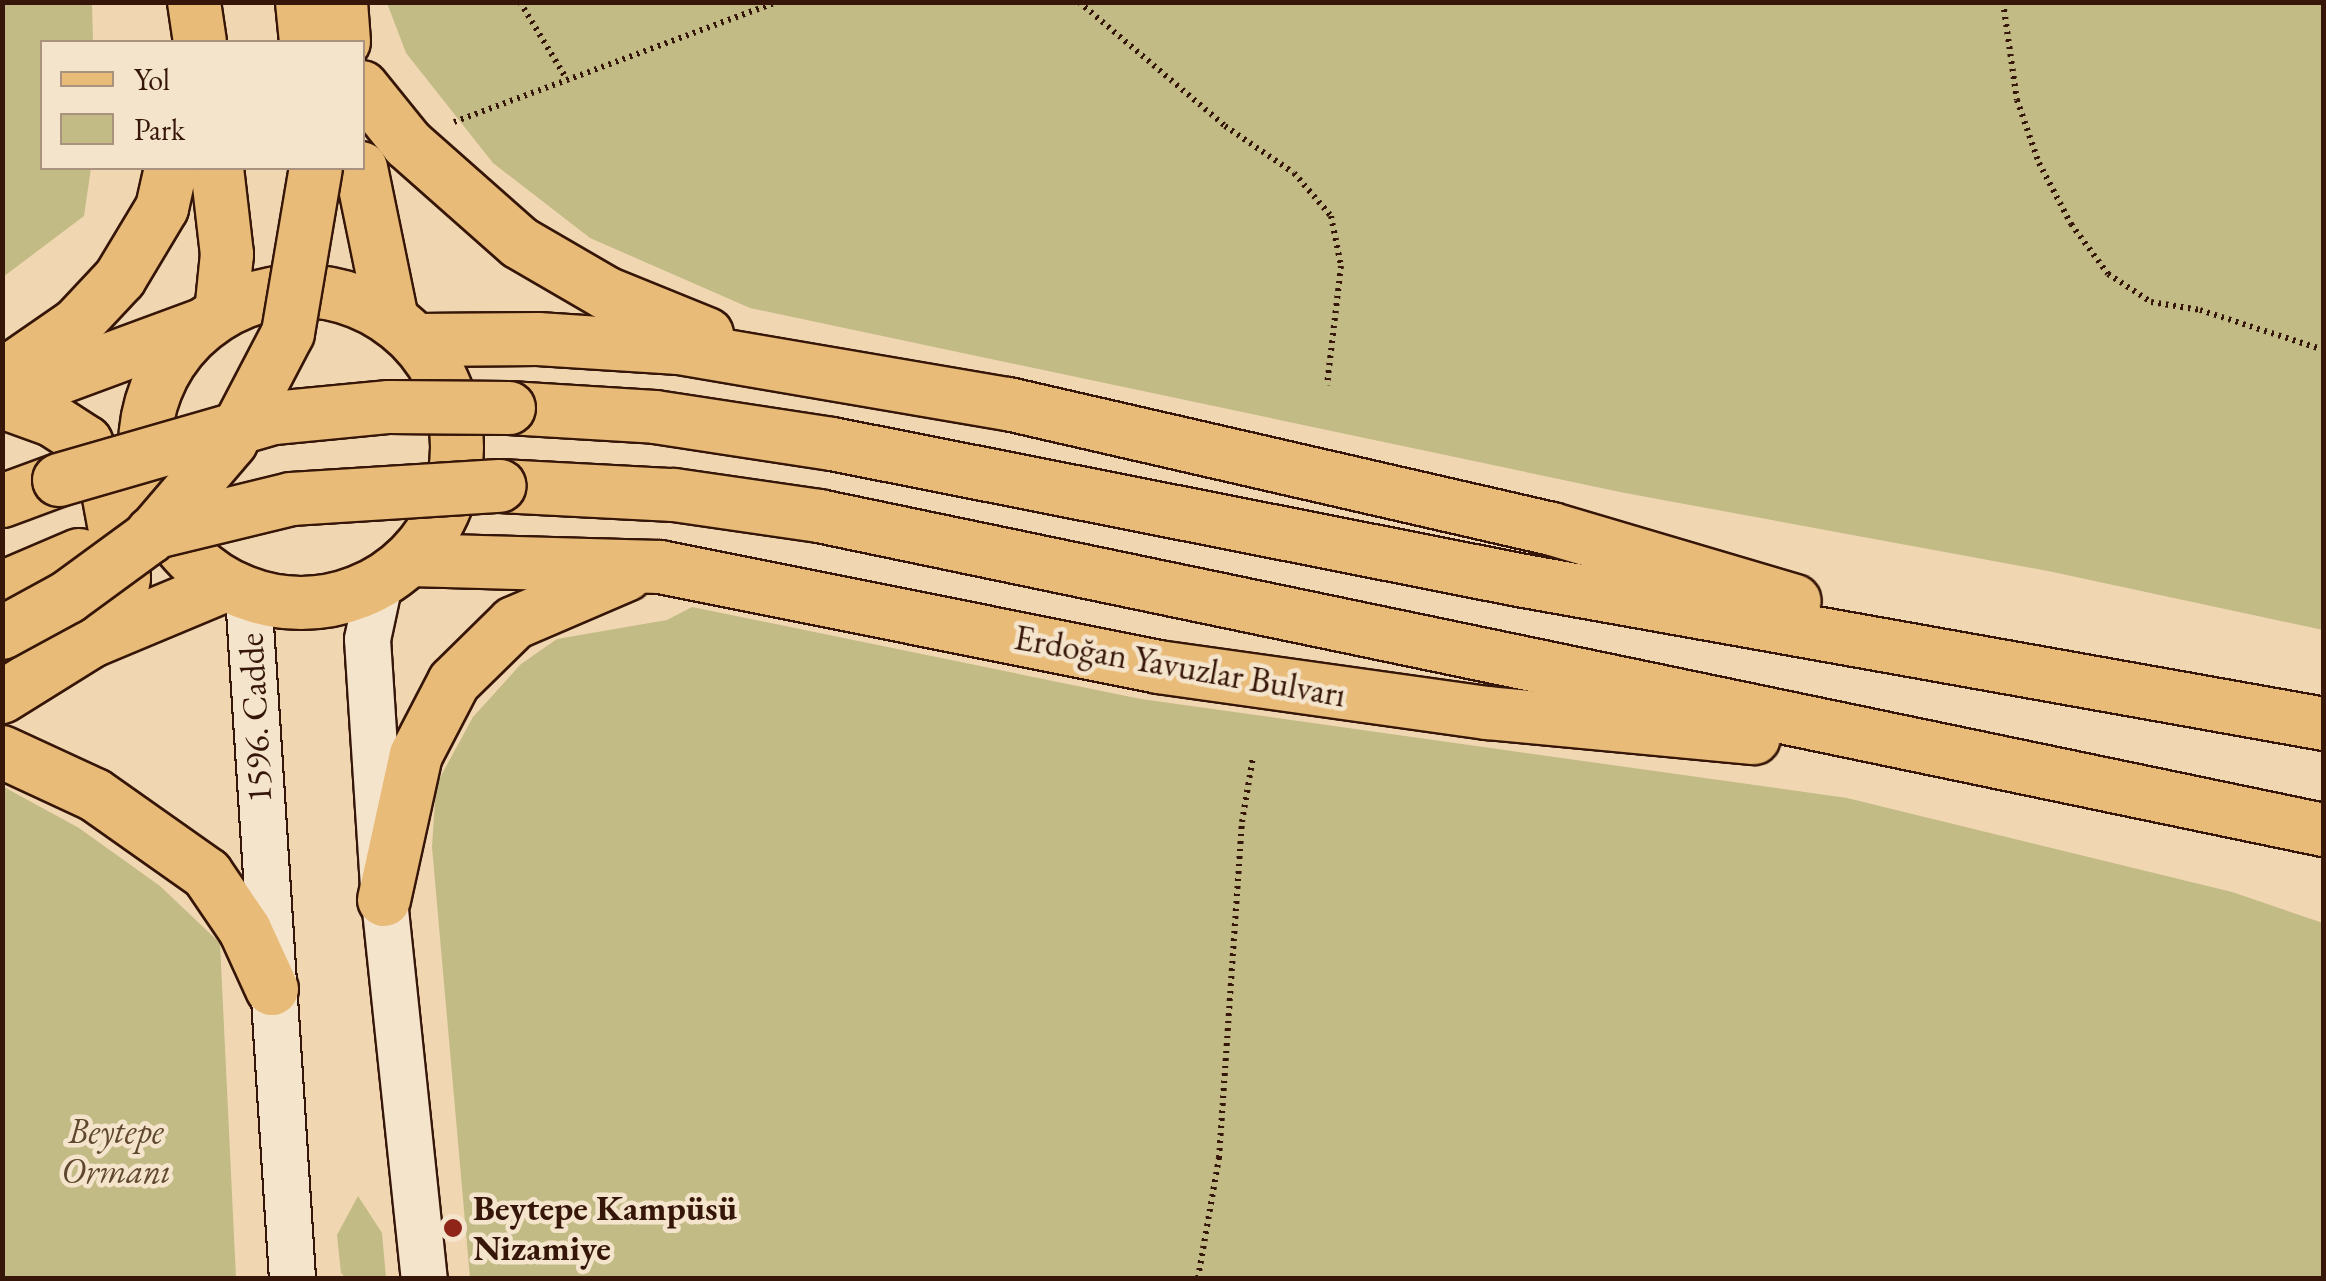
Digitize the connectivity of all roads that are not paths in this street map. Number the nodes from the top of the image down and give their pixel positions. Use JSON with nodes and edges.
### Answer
{"nodes":[{"id":1,"x":175,"y":2,"type":"edge"},
{"id":2,"x":194,"y":2,"type":"edge"},
{"id":3,"x":302,"y":2,"type":"edge"},
{"id":4,"x":341,"y":2,"type":"edge"},
{"id":5,"x":175,"y":40,"type":"edge"},
{"id":6,"x":200,"y":40,"type":"edge"},
{"id":7,"x":306,"y":40,"type":"edge"},
{"id":8,"x":344,"y":40,"type":"edge"},
{"id":9,"x":365,"y":92,"type":"edge"},
{"id":10,"x":171,"y":170,"type":"edge"},
{"id":11,"x":217,"y":170,"type":"edge"},
{"id":12,"x":316,"y":170,"type":"edge"},
{"id":13,"x":362,"y":170,"type":"edge"},
{"id":14,"x":212,"y":319,"type":"junction"},
{"id":15,"x":404,"y":330,"type":"junction"},
{"id":16,"x":792,"y":367,"type":"junction"},
{"id":17,"x":2,"y":376,"type":"edge"},
{"id":18,"x":2,"y":400,"type":"edge"},
{"id":19,"x":2,"y":501,"type":"edge"},
{"id":20,"x":660,"y":568,"type":"junction"},
{"id":21,"x":395,"y":572,"type":"junction"},
{"id":22,"x":2,"y":588,"type":"edge"},
{"id":23,"x":237,"y":590,"type":"junction"},
{"id":24,"x":2,"y":633,"type":"edge"},
{"id":25,"x":92,"y":640,"type":"junction"},
{"id":26,"x":1937,"y":653,"type":"junction"},
{"id":27,"x":2,"y":697,"type":"edge"},
{"id":28,"x":2308,"y":718,"type":"edge"},
{"id":29,"x":2,"y":752,"type":"edge"},
{"id":30,"x":1954,"y":752,"type":"junction"},
{"id":31,"x":2259,"y":816,"type":"junction"},
{"id":32,"x":2324,"y":830,"type":"edge"},
{"id":33,"x":2324,"y":854,"type":"edge"},
{"id":34,"x":384,"y":900,"type":"junction"},
{"id":35,"x":272,"y":990,"type":"junction"},
{"id":36,"x":292,"y":1278,"type":"edge"},
{"id":37,"x":424,"y":1278,"type":"edge"}],
"edges":[{"from":1,"to":5,"type":"main road"},
{"from":2,"to":6,"type":"main road"},
{"from":3,"to":7,"type":"main road"},
{"from":4,"to":8,"type":"main road"},
{"from":9,"to":16,"type":"main road"},
{"from":10,"to":17,"type":"main road"},
{"from":11,"to":14,"type":"main road"},
{"from":12,"to":24,"type":"main road","bridge":true},
{"from":13,"to":15,"type":"main road"},
{"from":14,"to":15,"type":"main road"},
{"from":14,"to":18,"type":"main road"},
{"from":14,"to":23,"type":"main road","name":"1596. Cadde"},
{"from":15,"to":16,"type":"main road"},
{"from":15,"to":21,"type":"main road"},
{"from":16,"to":26,"type":"main road"},
{"from":18,"to":25,"type":"main road"},
{"from":19,"to":26,"type":"main road","bridge":true},
{"from":20,"to":21,"type":"main road","name":"Erdoğan Yavuzlar Bulvarı"},
{"from":20,"to":30,"type":"main road","name":"Erdoğan Yavuzlar Bulvarı"},
{"from":20,"to":34,"type":"main road"},
{"from":21,"to":23,"type":"main road"},
{"from":21,"to":34,"type":"main road"},
{"from":22,"to":30,"type":"main road","name":"Erdoğan Yavuzlar Bulvarı","bridge":true},
{"from":23,"to":25,"type":"main road"},
{"from":23,"to":35,"type":"main road","name":"1596. Cadde"},
{"from":25,"to":27,"type":"main road"},
{"from":26,"to":28,"type":"main road"},
{"from":29,"to":35,"type":"main road"},
{"from":30,"to":31,"type":"main road","name":"Erdoğan Yavuzlar Bulvarı"},
{"from":31,"to":32,"type":"main road","name":"Erdoğan Yavuzlar Bulvarı"},
{"from":31,"to":33,"type":"main road"},
{"from":34,"to":37,"type":"main road"},
{"from":35,"to":36,"type":"main road","name":"1596. Cadde"}]}
